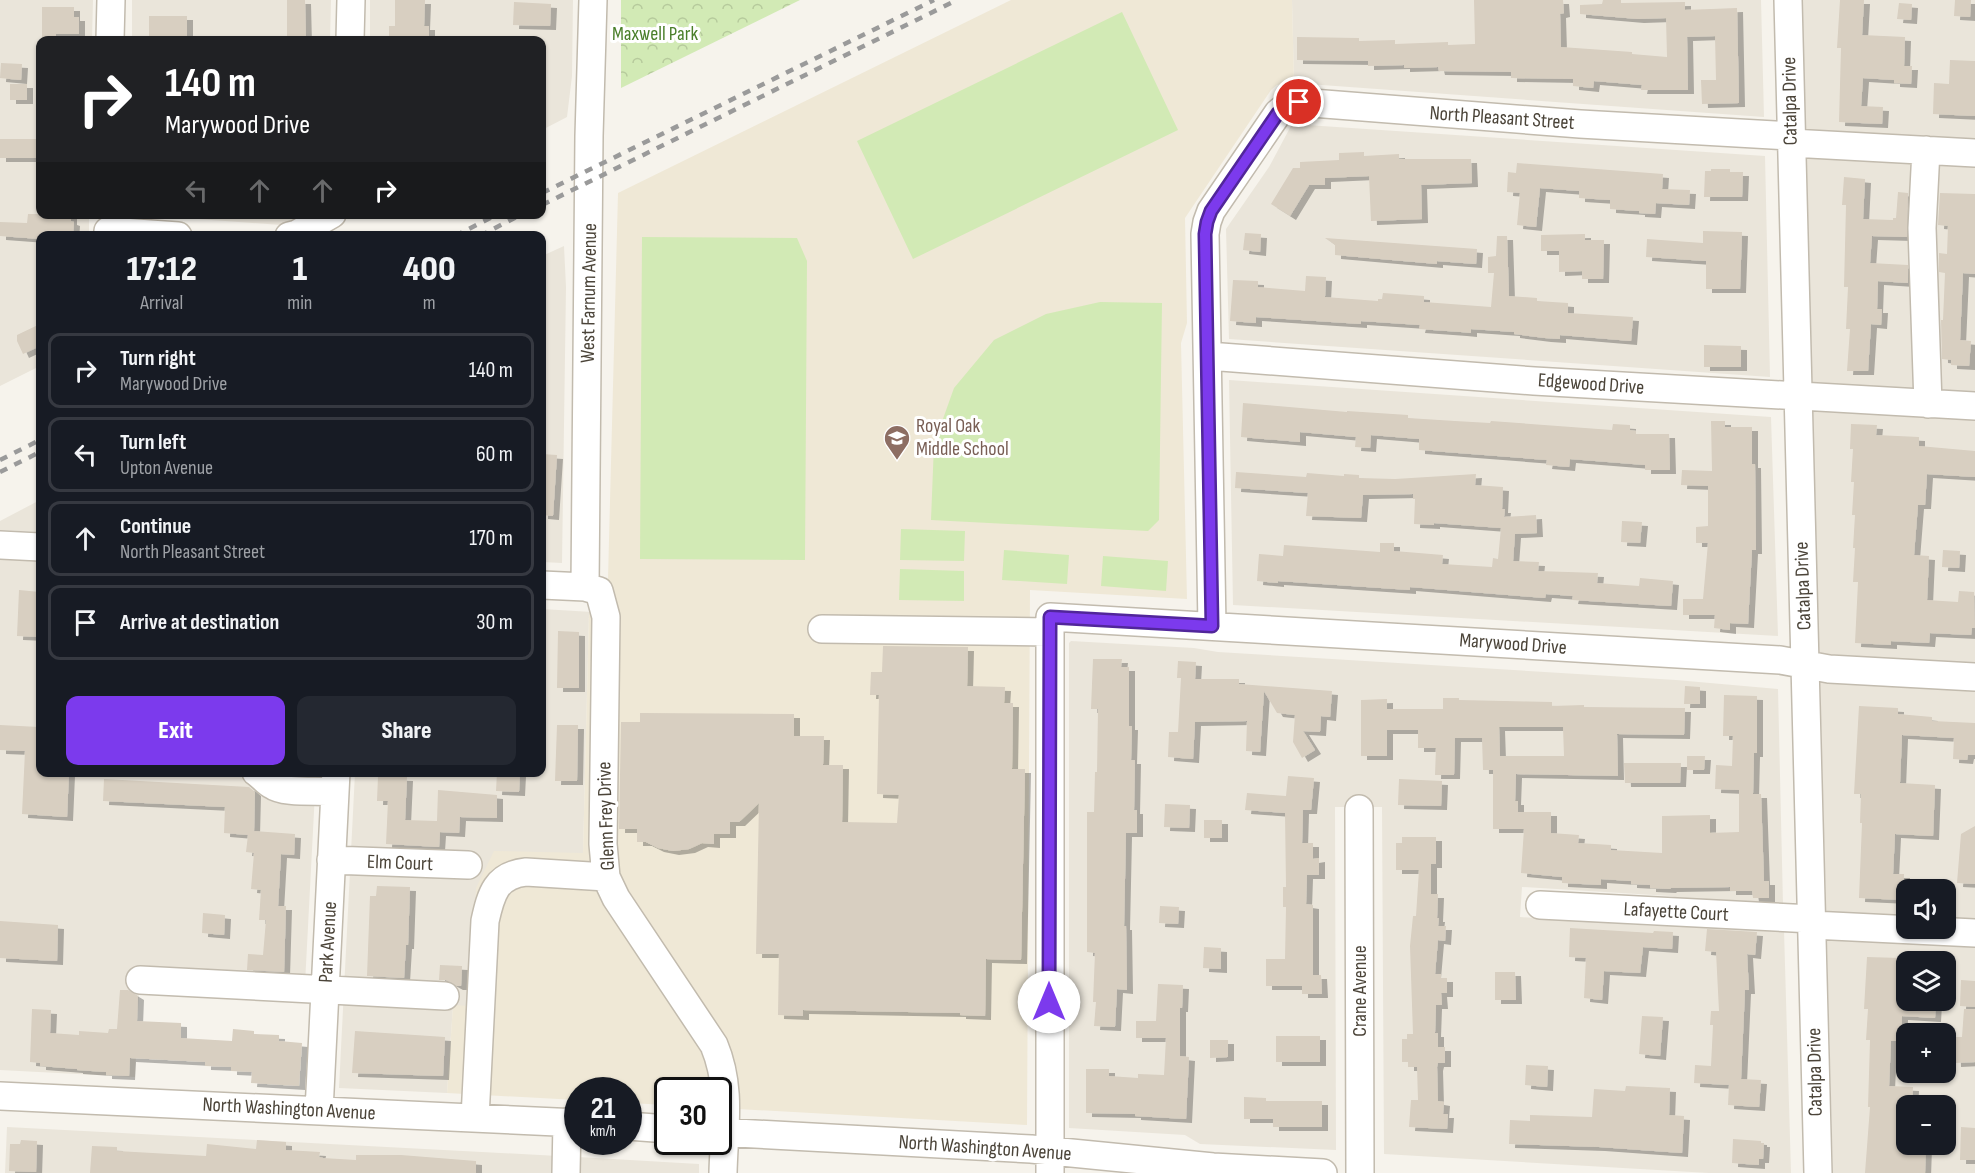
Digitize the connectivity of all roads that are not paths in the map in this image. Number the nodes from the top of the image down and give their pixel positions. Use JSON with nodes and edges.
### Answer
{"nodes":[{"id":1,"x":111,"y":0,"type":"edge"},
{"id":2,"x":351,"y":0,"type":"edge"},
{"id":3,"x":593,"y":0,"type":"edge"},
{"id":4,"x":1788,"y":0,"type":"edge"},
{"id":5,"x":111,"y":36,"type":"edge"},
{"id":6,"x":350,"y":36,"type":"edge"},
{"id":7,"x":1791,"y":140,"type":"junction"},
{"id":8,"x":1926,"y":150,"type":"junction"},
{"id":9,"x":1975,"y":153,"type":"edge"},
{"id":10,"x":324,"y":219,"type":"edge"},
{"id":11,"x":108,"y":227,"type":"edge"},
{"id":12,"x":139,"y":231,"type":"edge"},
{"id":13,"x":299,"y":231,"type":"edge"},
{"id":14,"x":1208,"y":356,"type":"junction"},
{"id":15,"x":1798,"y":397,"type":"junction"},
{"id":16,"x":1928,"y":404,"type":"junction"},
{"id":17,"x":1975,"y":406,"type":"edge"},
{"id":18,"x":0,"y":545,"type":"edge"},
{"id":19,"x":36,"y":547,"type":"edge"},
{"id":20,"x":546,"y":585,"type":"edge"},
{"id":21,"x":585,"y":587,"type":"junction"},
{"id":22,"x":1050,"y":624,"type":"junction"},
{"id":23,"x":1212,"y":626,"type":"junction"},
{"id":24,"x":822,"y":629,"type":"dead end"},
{"id":25,"x":1805,"y":665,"type":"junction"},
{"id":26,"x":1975,"y":677,"type":"edge"},
{"id":27,"x":262,"y":777,"type":"edge"},
{"id":28,"x":335,"y":782,"type":"edge"},
{"id":29,"x":1359,"y":809,"type":"dead end"},
{"id":30,"x":332,"y":860,"type":"junction"},
{"id":31,"x":468,"y":865,"type":"dead end"},
{"id":32,"x":606,"y":877,"type":"junction"},
{"id":33,"x":1540,"y":905,"type":"dead end"},
{"id":34,"x":1812,"y":922,"type":"junction"},
{"id":35,"x":1975,"y":933,"type":"edge"},
{"id":36,"x":140,"y":980,"type":"dead end"},
{"id":37,"x":326,"y":990,"type":"junction"},
{"id":38,"x":444,"y":996,"type":"dead end"},
{"id":39,"x":724,"y":1077,"type":"edge"},
{"id":40,"x":0,"y":1096,"type":"edge"},
{"id":41,"x":319,"y":1111,"type":"junction"},
{"id":42,"x":475,"y":1118,"type":"junction"},
{"id":43,"x":564,"y":1123,"type":"edge"},
{"id":44,"x":732,"y":1133,"type":"edge"},
{"id":45,"x":568,"y":1155,"type":"edge"},
{"id":46,"x":722,"y":1155,"type":"edge"},
{"id":47,"x":1050,"y":1162,"type":"edge"},
{"id":48,"x":566,"y":1173,"type":"edge"},
{"id":49,"x":723,"y":1173,"type":"edge"},
{"id":50,"x":1323,"y":1173,"type":"edge"},
{"id":51,"x":1360,"y":1173,"type":"edge"},
{"id":52,"x":1818,"y":1173,"type":"edge"}],
"edges":[{"from":1,"to":5,"type":"street"},
{"from":2,"to":6,"type":"street"},
{"from":3,"to":21,"type":"street","name":"West Farnum Avenue"},
{"from":4,"to":7,"type":"street","name":"Catalpa Drive"},
{"from":7,"to":8,"type":"street","name":"North Pleasant Street"},
{"from":7,"to":14,"type":"street","name":"North Pleasant Street"},
{"from":7,"to":15,"type":"street","name":"Catalpa Drive"},
{"from":8,"to":9,"type":"street","name":"North Pleasant Street"},
{"from":8,"to":16,"type":"street"},
{"from":10,"to":13,"type":"street"},
{"from":11,"to":12,"type":"street"},
{"from":14,"to":15,"type":"street","name":"Edgewood Drive"},
{"from":14,"to":23,"type":"street","name":"North Pleasant Street"},
{"from":15,"to":16,"type":"street","name":"Edgewood Drive"},
{"from":15,"to":25,"type":"street","name":"Catalpa Drive"},
{"from":16,"to":17,"type":"street","name":"Edgewood Drive"},
{"from":18,"to":19,"type":"street"},
{"from":20,"to":21,"type":"street"},
{"from":21,"to":32,"type":"street","name":"Glenn Frey Drive"},
{"from":22,"to":23,"type":"street","name":"Marywood Drive"},
{"from":22,"to":24,"type":"street","name":"Marywood Drive"},
{"from":22,"to":47,"type":"street"},
{"from":23,"to":25,"type":"street","name":"Marywood Drive"},
{"from":25,"to":26,"type":"street","name":"Marywood Drive"},
{"from":25,"to":34,"type":"street","name":"Catalpa Drive"},
{"from":27,"to":28,"type":"street"},
{"from":28,"to":30,"type":"street","name":"Park Avenue"},
{"from":29,"to":51,"type":"street","name":"Crane Avenue"},
{"from":30,"to":31,"type":"street","name":"Elm Court"},
{"from":30,"to":37,"type":"street","name":"Park Avenue"},
{"from":32,"to":39,"type":"street","name":"Glenn Frey Drive"},
{"from":32,"to":42,"type":"street"},
{"from":33,"to":34,"type":"street","name":"Lafayette Court"},
{"from":34,"to":35,"type":"street","name":"Lafayette Court"},
{"from":34,"to":52,"type":"street","name":"Catalpa Drive"},
{"from":36,"to":37,"type":"street"},
{"from":37,"to":38,"type":"street"},
{"from":37,"to":41,"type":"street","name":"Park Avenue"},
{"from":40,"to":41,"type":"street","name":"North Washington Avenue"},
{"from":41,"to":42,"type":"street","name":"North Washington Avenue"},
{"from":42,"to":43,"type":"street","name":"North Washington Avenue"},
{"from":44,"to":47,"type":"street","name":"North Washington Avenue"},
{"from":45,"to":48,"type":"street"},
{"from":46,"to":49,"type":"street","name":"Glenn Frey Drive"},
{"from":47,"to":50,"type":"street","name":"North Washington Avenue"}]}
